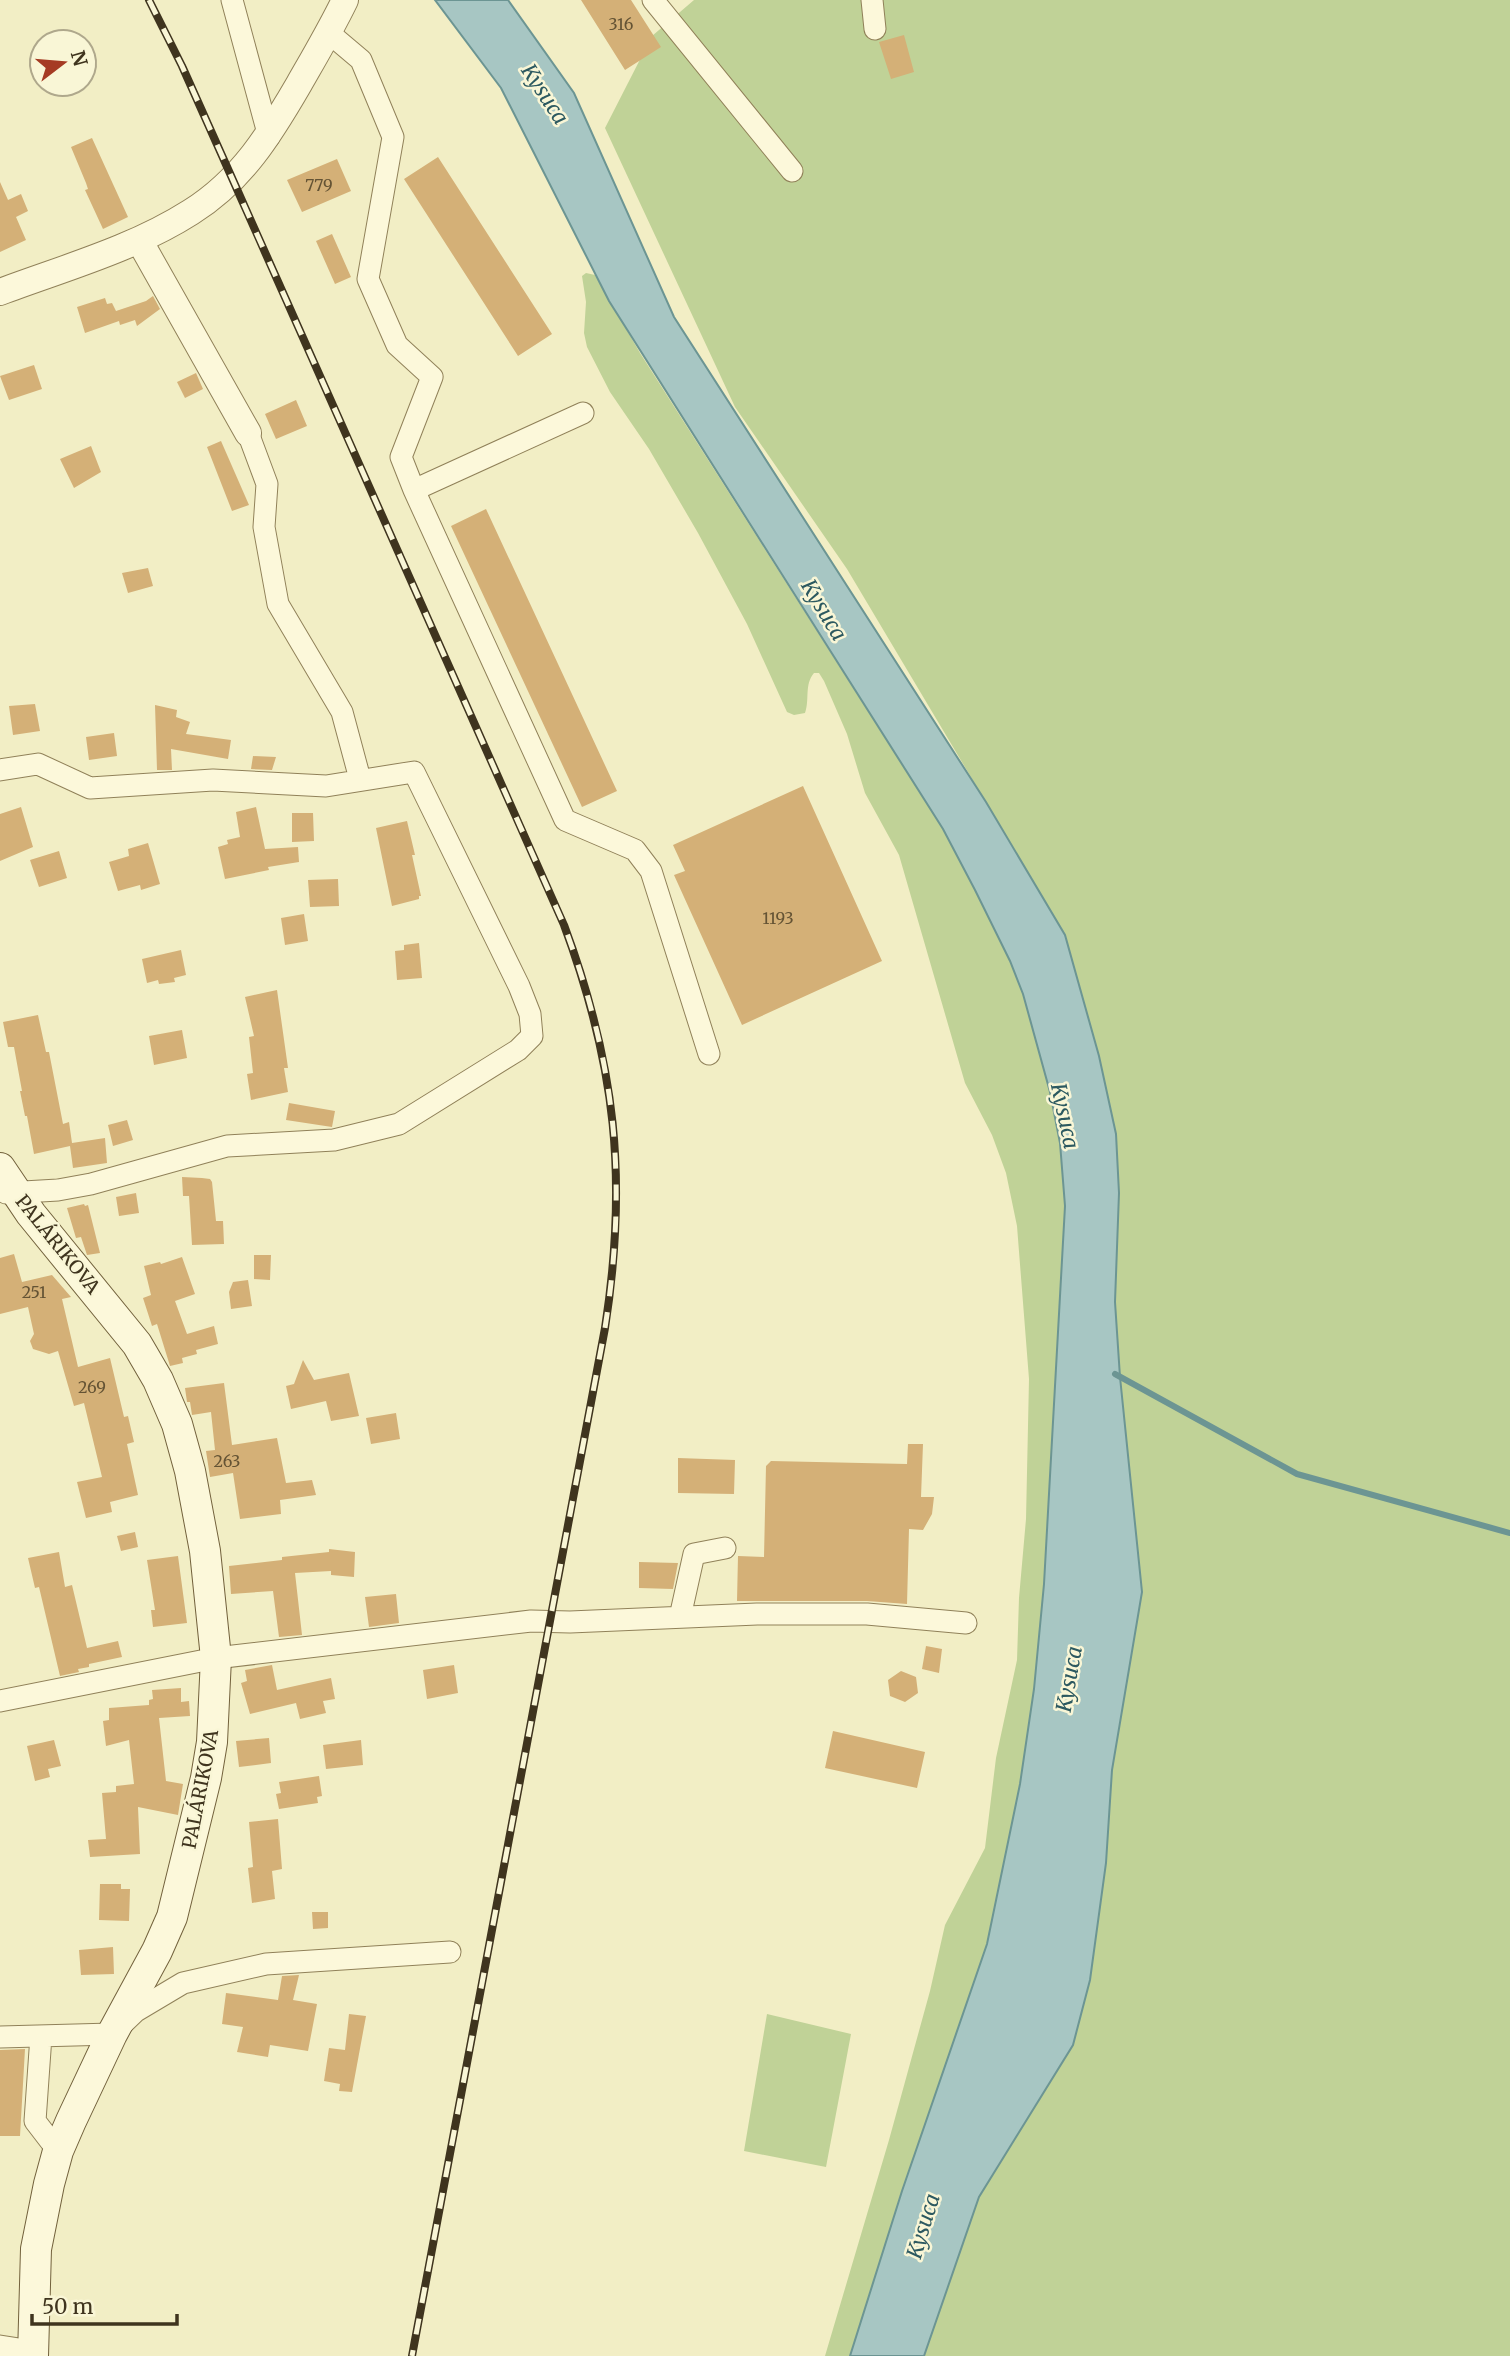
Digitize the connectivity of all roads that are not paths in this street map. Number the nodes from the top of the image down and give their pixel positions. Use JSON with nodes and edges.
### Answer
{"nodes":[{"id":1,"x":232,"y":0,"type":"edge"},
{"id":2,"x":345,"y":0,"type":"edge"},
{"id":3,"x":653,"y":0,"type":"edge"},
{"id":4,"x":872,"y":0,"type":"edge"},
{"id":5,"x":875,"y":29,"type":"dead end"},
{"id":6,"x":329,"y":33,"type":"junction"},
{"id":7,"x":269,"y":137,"type":"junction"},
{"id":8,"x":792,"y":171,"type":"dead end"},
{"id":9,"x":139,"y":240,"type":"junction"},
{"id":10,"x":0,"y":292,"type":"edge"},
{"id":11,"x":583,"y":413,"type":"dead end"},
{"id":12,"x":248,"y":433,"type":"joint"},
{"id":13,"x":414,"y":490,"type":"junction"},
{"id":14,"x":0,"y":770,"type":"edge"},
{"id":15,"x":360,"y":779,"type":"junction"},
{"id":16,"x":709,"y":1054,"type":"dead end"},
{"id":17,"x":6,"y":1185,"type":"edge"},
{"id":18,"x":725,"y":1548,"type":"dead end"},
{"id":19,"x":680,"y":1617,"type":"junction"},
{"id":20,"x":966,"y":1623,"type":"dead end"},
{"id":21,"x":216,"y":1658,"type":"junction"},
{"id":22,"x":0,"y":1701,"type":"edge"},
{"id":23,"x":450,"y":1952,"type":"dead end"},
{"id":24,"x":112,"y":2034,"type":"junction"},
{"id":25,"x":41,"y":2036,"type":"junction"},
{"id":26,"x":0,"y":2037,"type":"edge"},
{"id":27,"x":58,"y":2151,"type":"junction"},
{"id":28,"x":0,"y":2346,"type":"edge"},
{"id":29,"x":32,"y":2354,"type":"edge"}],
"edges":[{"from":1,"to":7,"type":"street"},
{"from":2,"to":6,"type":"street"},
{"from":3,"to":8,"type":"street"},
{"from":4,"to":5,"type":"street"},
{"from":6,"to":7,"type":"street"},
{"from":6,"to":13,"type":"street"},
{"from":7,"to":9,"type":"street"},
{"from":9,"to":10,"type":"street"},
{"from":9,"to":12,"type":"street"},
{"from":11,"to":13,"type":"street"},
{"from":12,"to":15,"type":"street"},
{"from":13,"to":16,"type":"street"},
{"from":14,"to":15,"type":"street"},
{"from":15,"to":17,"type":"street"},
{"from":17,"to":21,"type":"main road","name":"PALÁRIKOVA"},
{"from":18,"to":19,"type":"street"},
{"from":19,"to":20,"type":"street"},
{"from":19,"to":21,"type":"street"},
{"from":21,"to":22,"type":"street"},
{"from":21,"to":24,"type":"main road","name":"PALÁRIKOVA"},
{"from":23,"to":24,"type":"street"},
{"from":24,"to":25,"type":"street"},
{"from":24,"to":27,"type":"main road","name":"PALÁRIKOVA"},
{"from":25,"to":26,"type":"street"},
{"from":25,"to":27,"type":"street"},
{"from":27,"to":29,"type":"main road","name":"PALÁRIKOVA"},
{"from":28,"to":29,"type":"street"}]}
